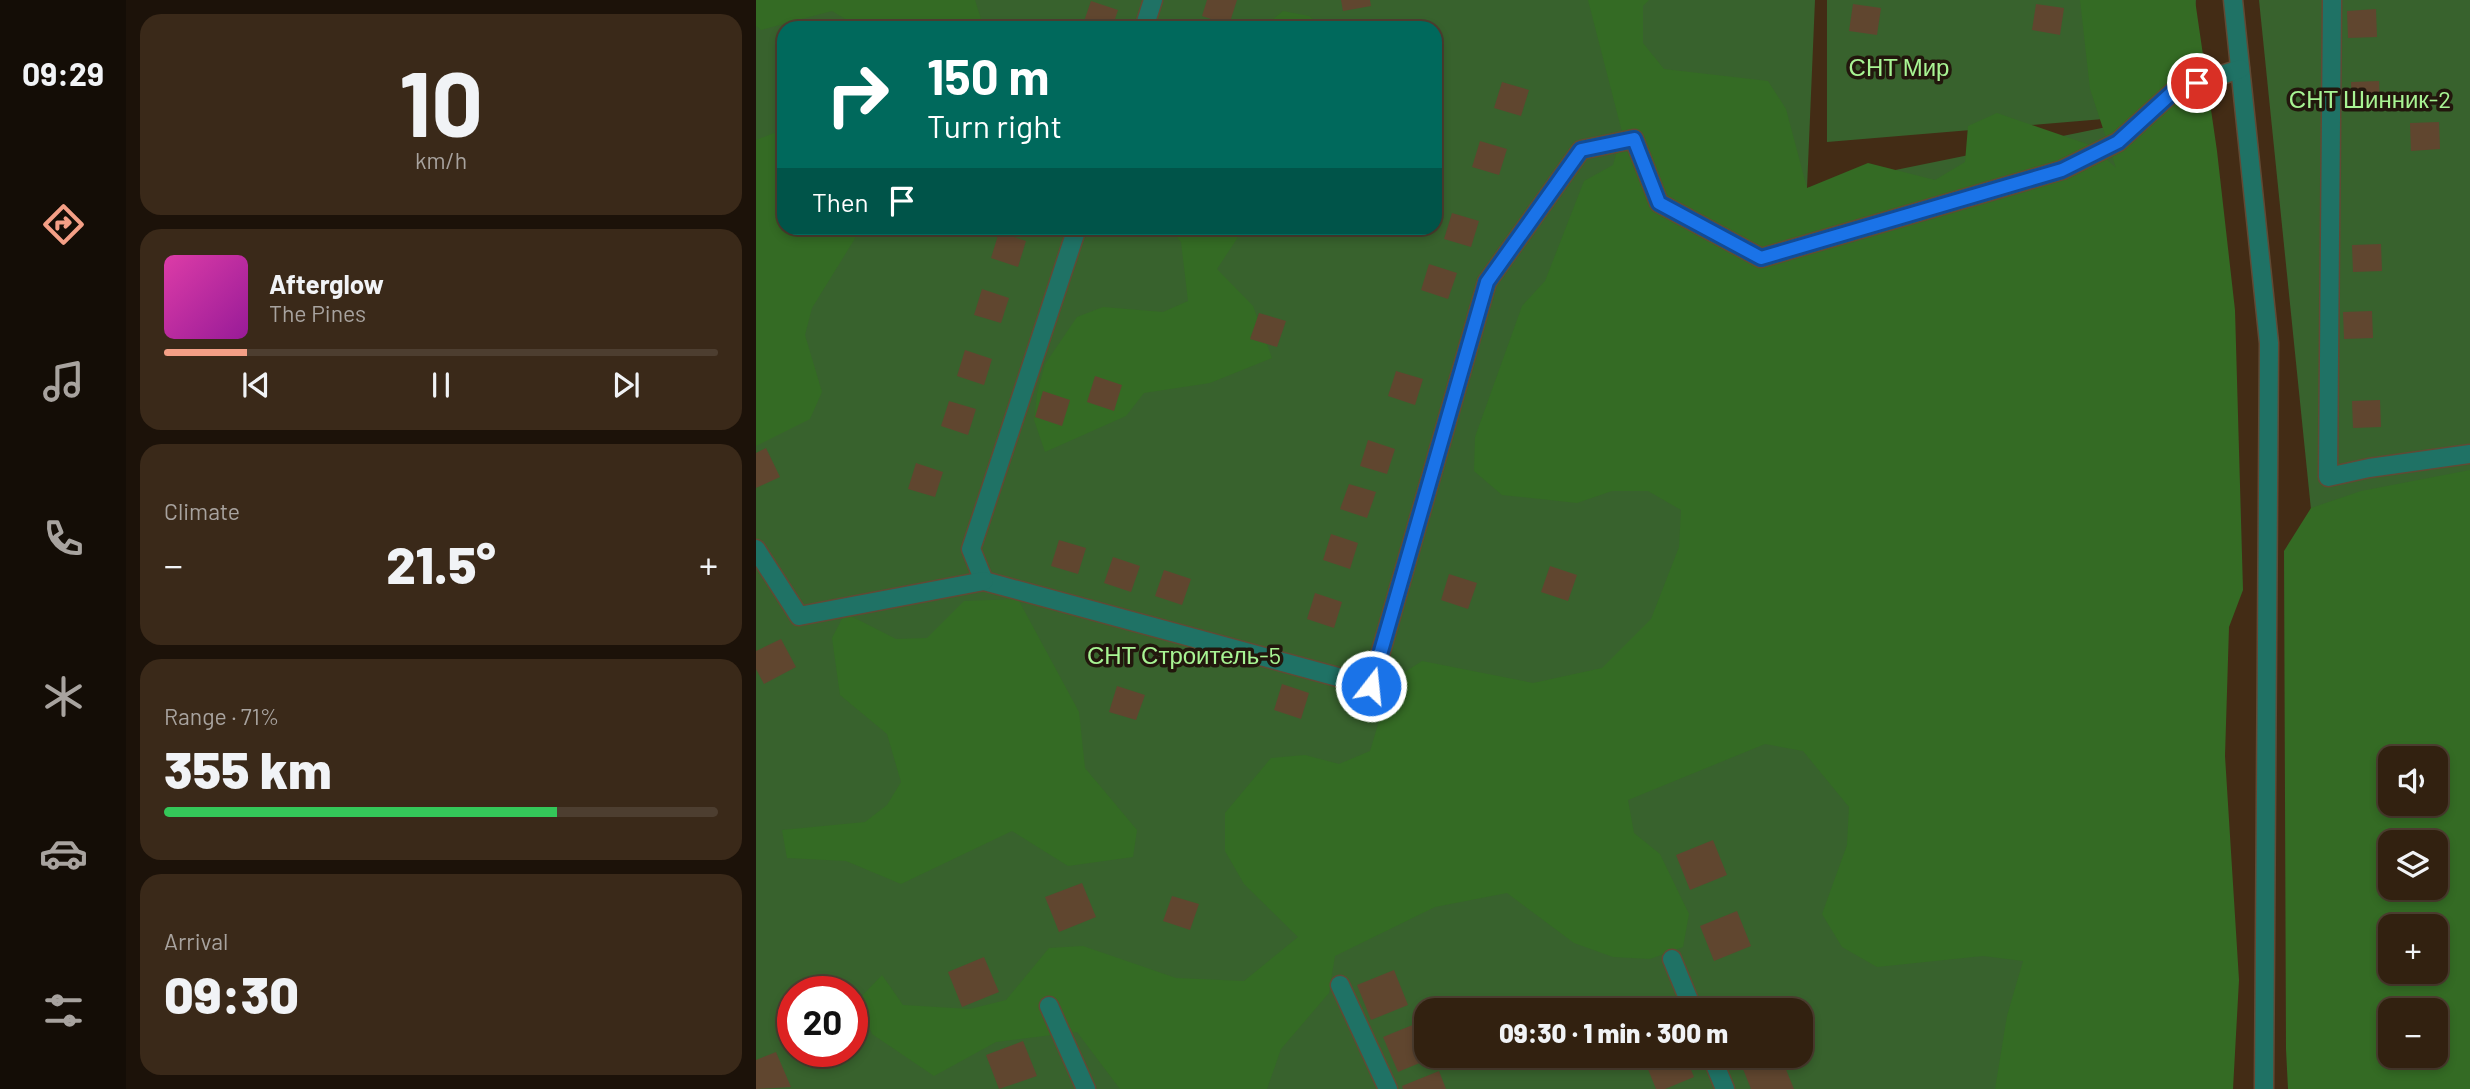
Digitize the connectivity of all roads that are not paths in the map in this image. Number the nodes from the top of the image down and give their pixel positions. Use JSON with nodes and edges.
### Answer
{"nodes":[{"id":1,"x":1153,"y":0,"type":"edge"},
{"id":2,"x":2233,"y":0,"type":"edge"},
{"id":3,"x":2332,"y":0,"type":"edge"},
{"id":4,"x":1146,"y":21,"type":"edge"},
{"id":5,"x":2240,"y":69,"type":"junction"},
{"id":6,"x":1075,"y":235,"type":"edge"},
{"id":7,"x":2470,"y":454,"type":"edge"},
{"id":8,"x":756,"y":549,"type":"edge"},
{"id":9,"x":984,"y":580,"type":"junction"},
{"id":10,"x":1672,"y":959,"type":"dead end"},
{"id":11,"x":1340,"y":985,"type":"dead end"},
{"id":12,"x":1688,"y":998,"type":"edge"},
{"id":13,"x":1049,"y":1006,"type":"dead end"},
{"id":14,"x":1716,"y":1068,"type":"edge"},
{"id":15,"x":1086,"y":1089,"type":"edge"},
{"id":16,"x":1388,"y":1089,"type":"edge"},
{"id":17,"x":1725,"y":1089,"type":"edge"},
{"id":18,"x":2264,"y":1089,"type":"edge"}],
"edges":[{"from":1,"to":4,"type":"street"},
{"from":2,"to":5,"type":"street"},
{"from":3,"to":7,"type":"street"},
{"from":5,"to":9,"type":"street"},
{"from":5,"to":18,"type":"street"},
{"from":6,"to":9,"type":"street"},
{"from":8,"to":9,"type":"street"},
{"from":10,"to":12,"type":"street"},
{"from":11,"to":16,"type":"street"},
{"from":13,"to":15,"type":"street"},
{"from":14,"to":17,"type":"street"}]}
